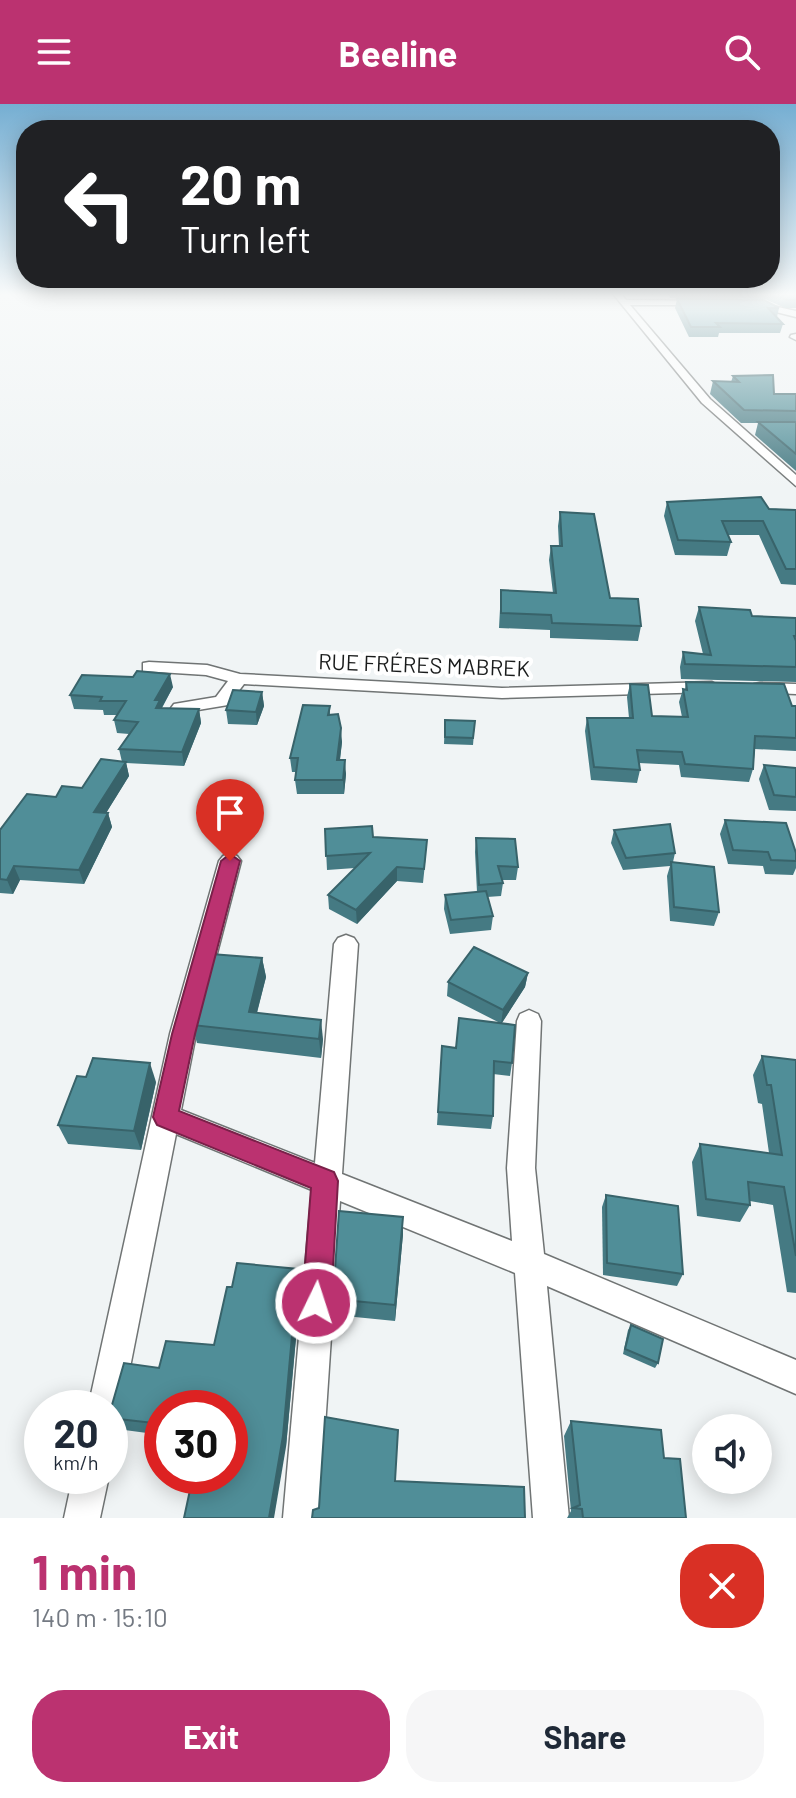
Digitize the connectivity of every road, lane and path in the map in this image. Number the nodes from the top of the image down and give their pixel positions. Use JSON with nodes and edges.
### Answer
{"nodes":[{"id":1,"x":675,"y":361,"type":"edge"},
{"id":2,"x":734,"y":429,"type":"junction"},
{"id":3,"x":766,"y":429,"type":"edge"},
{"id":4,"x":796,"y":482,"type":"edge"},
{"id":5,"x":149,"y":667,"type":"dead end"},
{"id":6,"x":239,"y":679,"type":"junction"},
{"id":7,"x":796,"y":689,"type":"edge"},
{"id":8,"x":180,"y":708,"type":"edge"},
{"id":9,"x":230,"y":861,"type":"dead end"},
{"id":10,"x":346,"y":944,"type":"dead end"},
{"id":11,"x":529,"y":1021,"type":"dead end"},
{"id":12,"x":166,"y":1117,"type":"junction"},
{"id":13,"x":325,"y":1181,"type":"junction"},
{"id":14,"x":531,"y":1264,"type":"junction"},
{"id":15,"x":796,"y":1377,"type":"edge"},
{"id":16,"x":109,"y":1390,"type":"edge"},
{"id":17,"x":87,"y":1494,"type":"edge"},
{"id":18,"x":82,"y":1518,"type":"edge"},
{"id":19,"x":301,"y":1518,"type":"edge"},
{"id":20,"x":551,"y":1518,"type":"edge"}],
"edges":[{"from":1,"to":2,"type":"street"},
{"from":2,"to":3,"type":"street"},
{"from":2,"to":4,"type":"street"},
{"from":5,"to":6,"type":"street","name":"RUE FRÉRES MABREK"},
{"from":6,"to":7,"type":"street","name":"RUE FRÉRES MABREK"},
{"from":6,"to":8,"type":"street"},
{"from":9,"to":12,"type":"street"},
{"from":10,"to":13,"type":"street"},
{"from":11,"to":14,"type":"street"},
{"from":12,"to":13,"type":"street"},
{"from":12,"to":16,"type":"street"},
{"from":13,"to":14,"type":"street"},
{"from":13,"to":19,"type":"street"},
{"from":14,"to":15,"type":"street"},
{"from":14,"to":20,"type":"street"},
{"from":17,"to":18,"type":"street"}]}
